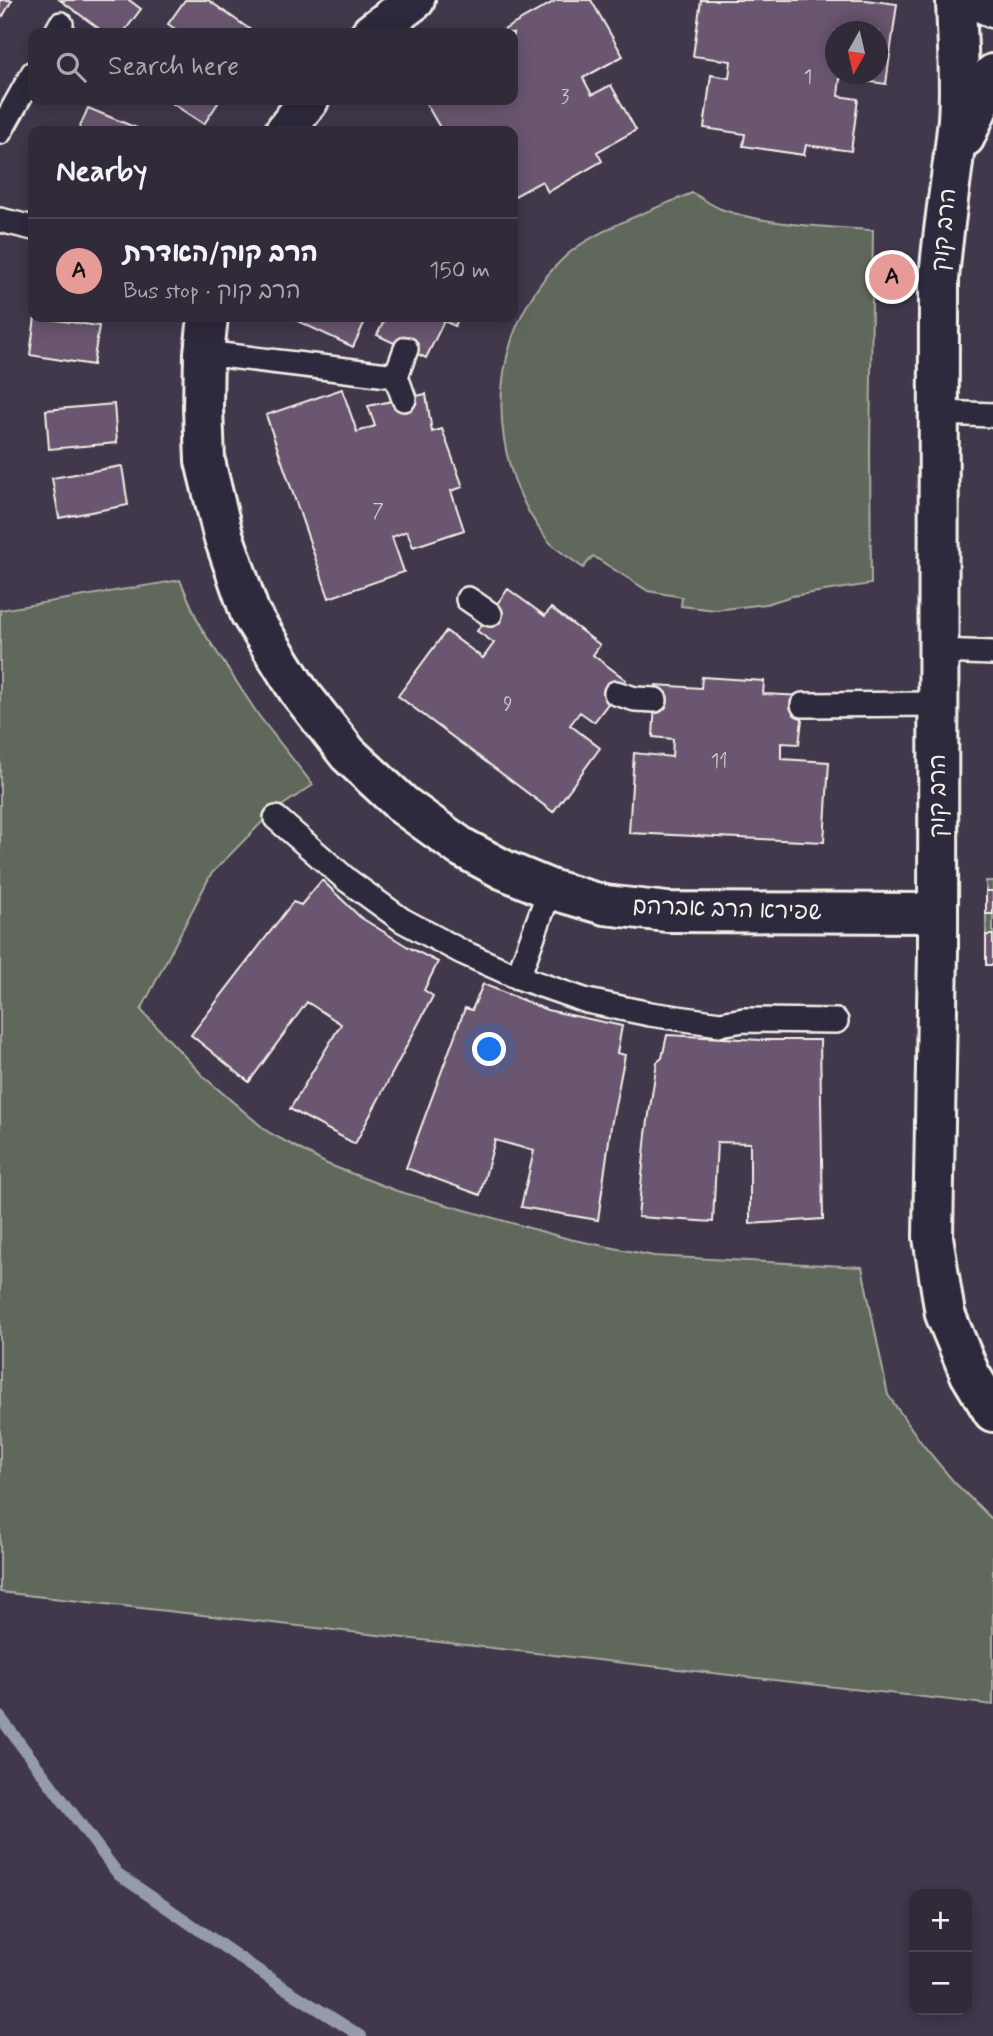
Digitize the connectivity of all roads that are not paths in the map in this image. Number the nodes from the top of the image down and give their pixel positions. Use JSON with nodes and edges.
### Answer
{"nodes":[{"id":1,"x":415,"y":0,"type":"edge"},
{"id":2,"x":956,"y":0,"type":"edge"},
{"id":3,"x":975,"y":0,"type":"edge"},
{"id":4,"x":993,"y":8,"type":"edge"},
{"id":5,"x":378,"y":28,"type":"edge"},
{"id":6,"x":993,"y":74,"type":"edge"},
{"id":7,"x":28,"y":82,"type":"edge"},
{"id":8,"x":305,"y":105,"type":"edge"},
{"id":9,"x":289,"y":126,"type":"edge"},
{"id":10,"x":0,"y":132,"type":"edge"},
{"id":11,"x":952,"y":169,"type":"junction"},
{"id":12,"x":0,"y":220,"type":"edge"},
{"id":13,"x":28,"y":227,"type":"edge"},
{"id":14,"x":206,"y":335,"type":"edge"},
{"id":15,"x":406,"y":349,"type":"dead end"},
{"id":16,"x":396,"y":376,"type":"junction"},
{"id":17,"x":404,"y":399,"type":"dead end"},
{"id":18,"x":940,"y":413,"type":"junction"},
{"id":19,"x":993,"y":415,"type":"edge"},
{"id":20,"x":468,"y":599,"type":"dead end"},
{"id":21,"x":490,"y":614,"type":"dead end"},
{"id":22,"x":939,"y":651,"type":"junction"},
{"id":23,"x":993,"y":653,"type":"edge"},
{"id":24,"x":616,"y":693,"type":"dead end"},
{"id":25,"x":655,"y":700,"type":"dead end"},
{"id":26,"x":939,"y":704,"type":"junction"},
{"id":27,"x":803,"y":705,"type":"dead end"},
{"id":28,"x":276,"y":818,"type":"dead end"},
{"id":29,"x":550,"y":889,"type":"junction"},
{"id":30,"x":938,"y":913,"type":"junction"},
{"id":31,"x":518,"y":977,"type":"junction"},
{"id":32,"x":836,"y":1021,"type":"dead end"},
{"id":33,"x":993,"y":1412,"type":"edge"}],
"edges":[{"from":1,"to":5,"type":"street"},
{"from":2,"to":11,"type":"street","name":"הרב קוק"},
{"from":3,"to":4,"type":"street"},
{"from":6,"to":11,"type":"street","name":"הרב קוק"},
{"from":7,"to":10,"type":"lane"},
{"from":8,"to":9,"type":"street"},
{"from":11,"to":18,"type":"street","name":"הרב קוק"},
{"from":12,"to":13,"type":"lane"},
{"from":14,"to":16,"type":"lane"},
{"from":14,"to":29,"type":"street","name":"שפירא הרב אברהם"},
{"from":15,"to":16,"type":"lane"},
{"from":16,"to":17,"type":"lane"},
{"from":18,"to":19,"type":"lane"},
{"from":18,"to":22,"type":"street","name":"הרב קוק"},
{"from":20,"to":21,"type":"lane"},
{"from":22,"to":23,"type":"lane"},
{"from":22,"to":26,"type":"street","name":"הרב קוק"},
{"from":24,"to":25,"type":"lane"},
{"from":26,"to":27,"type":"lane"},
{"from":26,"to":30,"type":"street","name":"הרב קוק"},
{"from":28,"to":31,"type":"lane"},
{"from":29,"to":30,"type":"street","name":"שפירא הרב אברהם"},
{"from":29,"to":31,"type":"lane"},
{"from":30,"to":33,"type":"street","name":"הרב קוק"},
{"from":31,"to":32,"type":"lane"}]}
